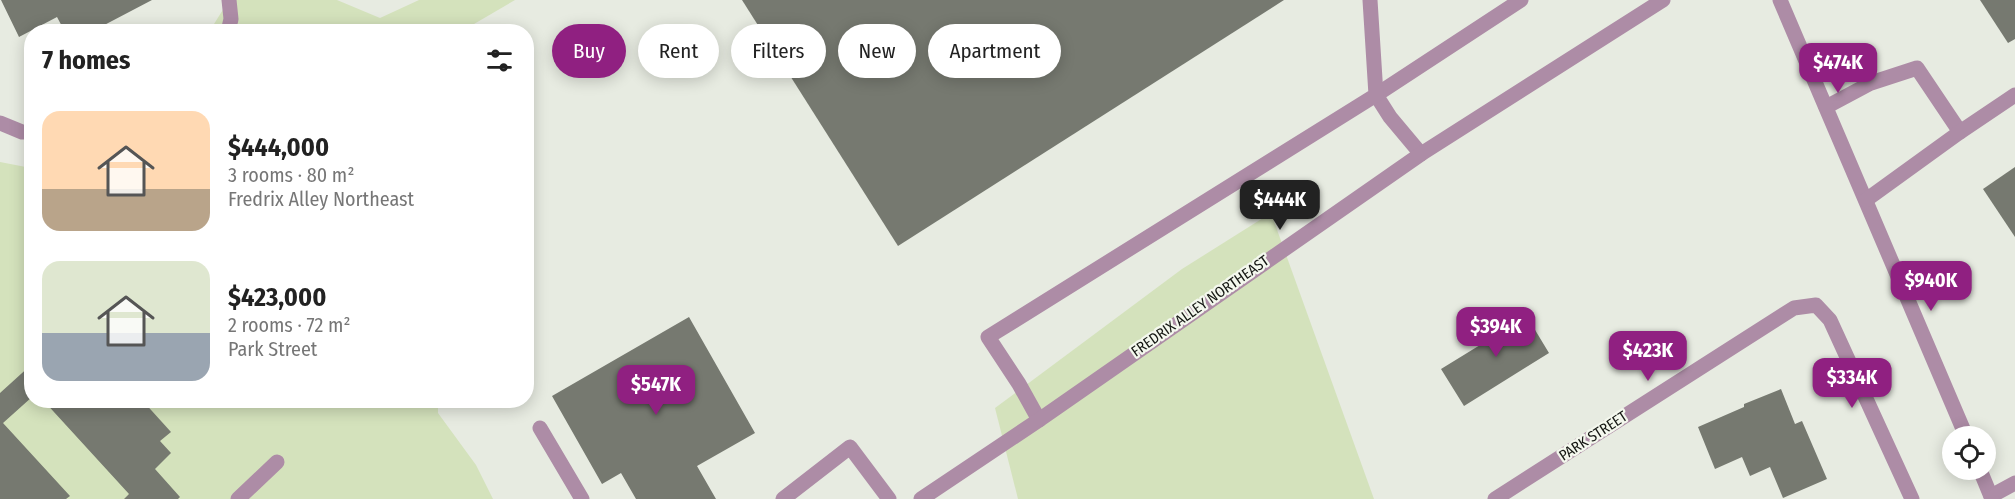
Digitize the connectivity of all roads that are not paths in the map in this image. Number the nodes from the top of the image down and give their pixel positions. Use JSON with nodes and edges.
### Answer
{"nodes":[{"id":1,"x":229,"y":0,"type":"edge"},
{"id":2,"x":1370,"y":0,"type":"edge"},
{"id":3,"x":1521,"y":0,"type":"edge"},
{"id":4,"x":1663,"y":0,"type":"edge"},
{"id":5,"x":1780,"y":0,"type":"edge"},
{"id":6,"x":230,"y":24,"type":"edge"},
{"id":7,"x":1376,"y":95,"type":"junction"},
{"id":8,"x":2015,"y":95,"type":"edge"},
{"id":9,"x":1826,"y":107,"type":"junction"},
{"id":10,"x":0,"y":123,"type":"edge"},
{"id":11,"x":24,"y":132,"type":"edge"},
{"id":12,"x":1960,"y":132,"type":"junction"},
{"id":13,"x":1421,"y":154,"type":"junction"},
{"id":14,"x":1866,"y":200,"type":"junction"},
{"id":15,"x":1039,"y":420,"type":"junction"},
{"id":16,"x":1962,"y":426,"type":"edge"},
{"id":17,"x":540,"y":428,"type":"dead end"},
{"id":18,"x":277,"y":462,"type":"dead end"},
{"id":19,"x":1984,"y":480,"type":"edge"},
{"id":20,"x":2015,"y":483,"type":"edge"},
{"id":21,"x":1992,"y":497,"type":"edge"},
{"id":22,"x":238,"y":499,"type":"edge"},
{"id":23,"x":582,"y":499,"type":"edge"},
{"id":24,"x":783,"y":499,"type":"edge"},
{"id":25,"x":889,"y":499,"type":"edge"},
{"id":26,"x":921,"y":499,"type":"edge"},
{"id":27,"x":1496,"y":499,"type":"edge"},
{"id":28,"x":1912,"y":499,"type":"edge"}],
"edges":[{"from":1,"to":6,"type":"street"},
{"from":2,"to":7,"type":"street"},
{"from":3,"to":7,"type":"street"},
{"from":4,"to":13,"type":"street","name":"FREDRIX ALLEY NORTHEAST"},
{"from":5,"to":9,"type":"street"},
{"from":7,"to":13,"type":"street"},
{"from":7,"to":15,"type":"street"},
{"from":8,"to":12,"type":"street"},
{"from":9,"to":12,"type":"street"},
{"from":9,"to":14,"type":"street"},
{"from":10,"to":11,"type":"street"},
{"from":12,"to":14,"type":"street"},
{"from":13,"to":15,"type":"street","name":"FREDRIX ALLEY NORTHEAST"},
{"from":14,"to":16,"type":"street"},
{"from":15,"to":26,"type":"street","name":"FREDRIX ALLEY NORTHEAST"},
{"from":17,"to":23,"type":"street"},
{"from":18,"to":22,"type":"street"},
{"from":19,"to":21,"type":"street"},
{"from":20,"to":21,"type":"street"},
{"from":24,"to":25,"type":"street"},
{"from":27,"to":28,"type":"street","name":"PARK STREET"}]}
